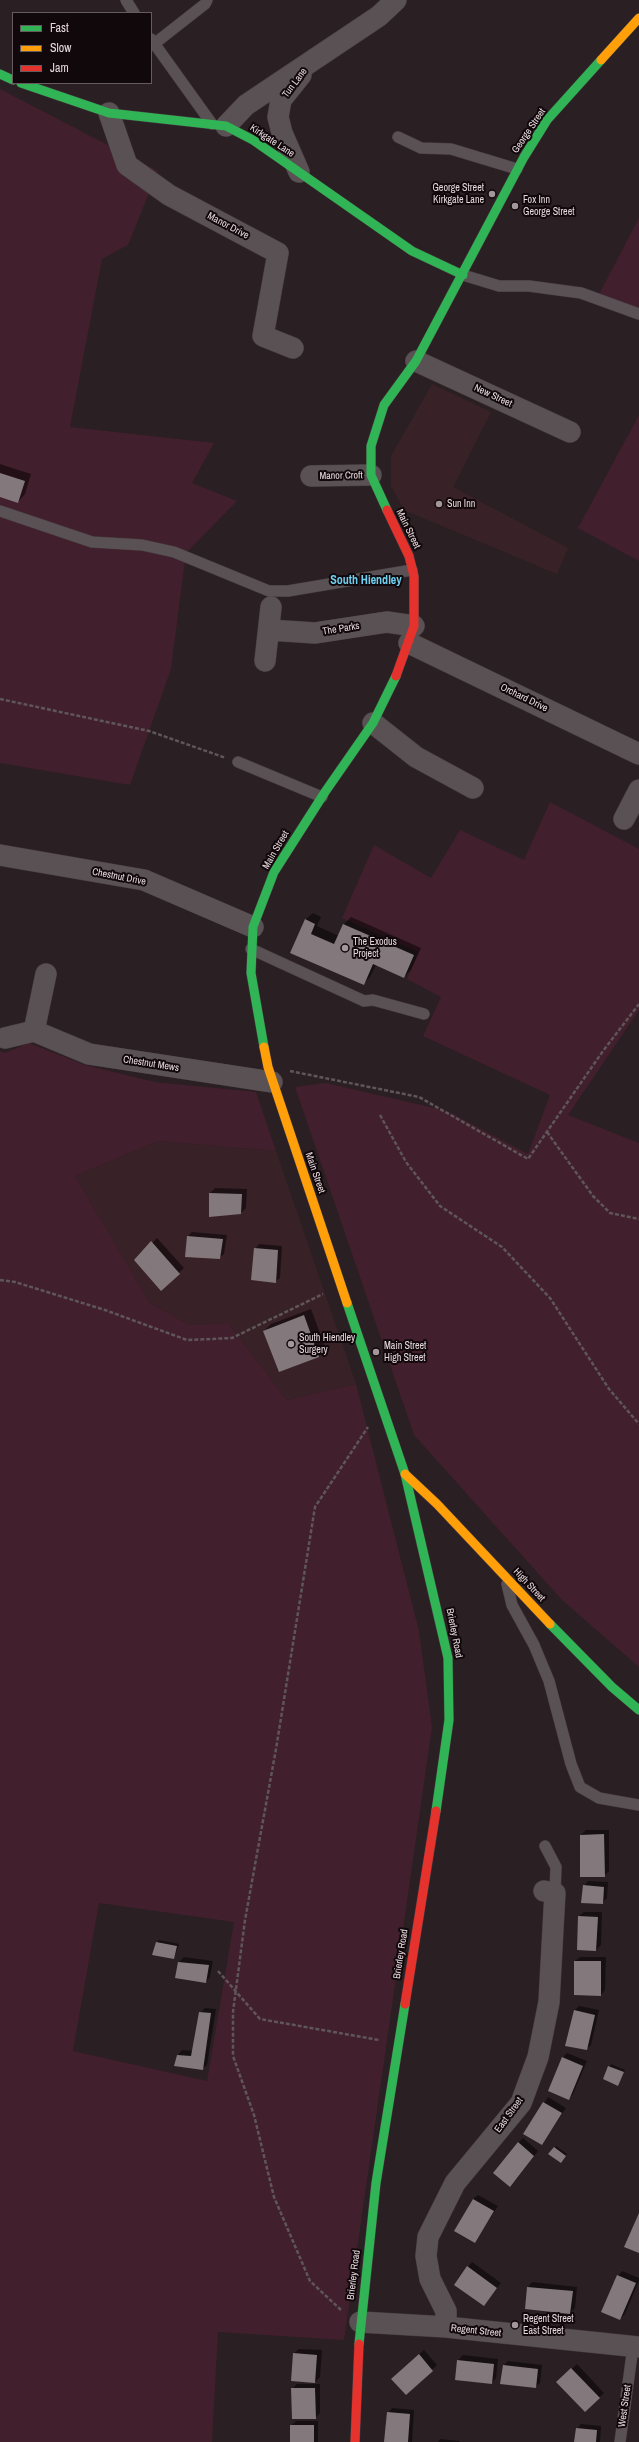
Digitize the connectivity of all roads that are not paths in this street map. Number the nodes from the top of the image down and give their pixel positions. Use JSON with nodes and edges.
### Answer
{"nodes":[{"id":1,"x":126,"y":0,"type":"edge"},
{"id":2,"x":207,"y":0,"type":"edge"},
{"id":3,"x":396,"y":0,"type":"edge"},
{"id":4,"x":133,"y":12,"type":"edge"},
{"id":5,"x":639,"y":18,"type":"edge"},
{"id":6,"x":153,"y":42,"type":"edge"},
{"id":7,"x":311,"y":62,"type":"junction"},
{"id":8,"x":0,"y":74,"type":"edge"},
{"id":9,"x":12,"y":80,"type":"edge"},
{"id":10,"x":24,"y":84,"type":"edge"},
{"id":11,"x":109,"y":113,"type":"junction"},
{"id":12,"x":219,"y":126,"type":"junction"},
{"id":13,"x":398,"y":137,"type":"dead end"},
{"id":14,"x":517,"y":169,"type":"junction"},
{"id":15,"x":299,"y":172,"type":"junction"},
{"id":16,"x":463,"y":274,"type":"junction"},
{"id":17,"x":639,"y":314,"type":"edge"},
{"id":18,"x":293,"y":348,"type":"dead end"},
{"id":19,"x":416,"y":361,"type":"junction"},
{"id":20,"x":570,"y":432,"type":"dead end"},
{"id":21,"x":371,"y":475,"type":"junction"},
{"id":22,"x":311,"y":476,"type":"dead end"},
{"id":23,"x":0,"y":511,"type":"edge"},
{"id":24,"x":412,"y":570,"type":"junction"},
{"id":25,"x":271,"y":607,"type":"dead end"},
{"id":26,"x":269,"y":630,"type":"junction"},
{"id":27,"x":411,"y":635,"type":"junction"},
{"id":28,"x":265,"y":661,"type":"dead end"},
{"id":29,"x":373,"y":723,"type":"junction"},
{"id":30,"x":639,"y":754,"type":"edge"},
{"id":31,"x":238,"y":762,"type":"road end"},
{"id":32,"x":473,"y":788,"type":"dead end"},
{"id":33,"x":639,"y":790,"type":"edge"},
{"id":34,"x":322,"y":797,"type":"junction"},
{"id":35,"x":624,"y":819,"type":"dead end"},
{"id":36,"x":0,"y":855,"type":"edge"},
{"id":37,"x":253,"y":927,"type":"junction"},
{"id":38,"x":251,"y":949,"type":"junction"},
{"id":39,"x":46,"y":974,"type":"dead end"},
{"id":40,"x":424,"y":1014,"type":"dead end"},
{"id":41,"x":34,"y":1032,"type":"junction"},
{"id":42,"x":5,"y":1038,"type":"dead end"},
{"id":43,"x":270,"y":1074,"type":"junction"},
{"id":44,"x":405,"y":1474,"type":"junction"},
{"id":45,"x":504,"y":1574,"type":"junction"},
{"id":46,"x":639,"y":1710,"type":"edge"},
{"id":47,"x":639,"y":1805,"type":"edge"},
{"id":48,"x":545,"y":1846,"type":"dead end"},
{"id":49,"x":549,"y":1892,"type":"joint"},
{"id":50,"x":360,"y":2322,"type":"junction"},
{"id":51,"x":446,"y":2327,"type":"junction"},
{"id":52,"x":636,"y":2347,"type":"edge"},
{"id":53,"x":355,"y":2442,"type":"edge"},
{"id":54,"x":620,"y":2442,"type":"edge"}],
"edges":[{"from":1,"to":4,"type":"lane"},
{"from":2,"to":6,"type":"lane"},
{"from":3,"to":7,"type":"street","name":"Tun Lane"},
{"from":5,"to":14,"type":"street","name":"George Street"},
{"from":6,"to":12,"type":"lane"},
{"from":7,"to":12,"type":"street","name":"Tun Lane"},
{"from":7,"to":15,"type":"street","name":"Tun Lane"},
{"from":8,"to":9,"type":"street"},
{"from":10,"to":11,"type":"street","name":"Kirkgate Lane"},
{"from":11,"to":12,"type":"street","name":"Kirkgate Lane"},
{"from":11,"to":18,"type":"street","name":"Manor Drive"},
{"from":12,"to":15,"type":"street","name":"Kirkgate Lane"},
{"from":13,"to":14,"type":"lane"},
{"from":14,"to":16,"type":"street","name":"George Street"},
{"from":15,"to":16,"type":"street","name":"Kirkgate Lane"},
{"from":16,"to":17,"type":"lane"},
{"from":16,"to":19,"type":"street","name":"Main Street"},
{"from":19,"to":20,"type":"street","name":"New Street"},
{"from":19,"to":21,"type":"street","name":"Main Street"},
{"from":21,"to":22,"type":"street","name":"Manor Croft"},
{"from":21,"to":24,"type":"street","name":"Main Street"},
{"from":23,"to":24,"type":"lane"},
{"from":24,"to":27,"type":"street","name":"Main Street"},
{"from":25,"to":26,"type":"street"},
{"from":26,"to":27,"type":"street","name":"The Parks"},
{"from":26,"to":28,"type":"street"},
{"from":27,"to":29,"type":"street","name":"Main Street"},
{"from":27,"to":30,"type":"street","name":"Orchard Drive"},
{"from":29,"to":32,"type":"street"},
{"from":29,"to":34,"type":"street","name":"Main Street"},
{"from":31,"to":34,"type":"lane"},
{"from":33,"to":35,"type":"street"},
{"from":34,"to":37,"type":"street","name":"Main Street"},
{"from":36,"to":37,"type":"street","name":"Chestnut Drive"},
{"from":37,"to":38,"type":"street","name":"Main Street"},
{"from":38,"to":40,"type":"lane"},
{"from":38,"to":43,"type":"street","name":"Main Street"},
{"from":39,"to":41,"type":"street"},
{"from":41,"to":42,"type":"street"},
{"from":41,"to":43,"type":"street","name":"Chestnut Mews"},
{"from":43,"to":44,"type":"street","name":"Main Street"},
{"from":44,"to":45,"type":"street","name":"High Street"},
{"from":44,"to":50,"type":"street","name":"Brierley Road"},
{"from":45,"to":46,"type":"street","name":"High Street"},
{"from":45,"to":47,"type":"lane"},
{"from":48,"to":49,"type":"lane"},
{"from":49,"to":51,"type":"street","name":"East Street"},
{"from":50,"to":51,"type":"street","name":"Regent Street"},
{"from":50,"to":53,"type":"street","name":"Brierley Road"},
{"from":51,"to":52,"type":"street","name":"Regent Street"},
{"from":52,"to":54,"type":"lane","name":"West Street"}]}
